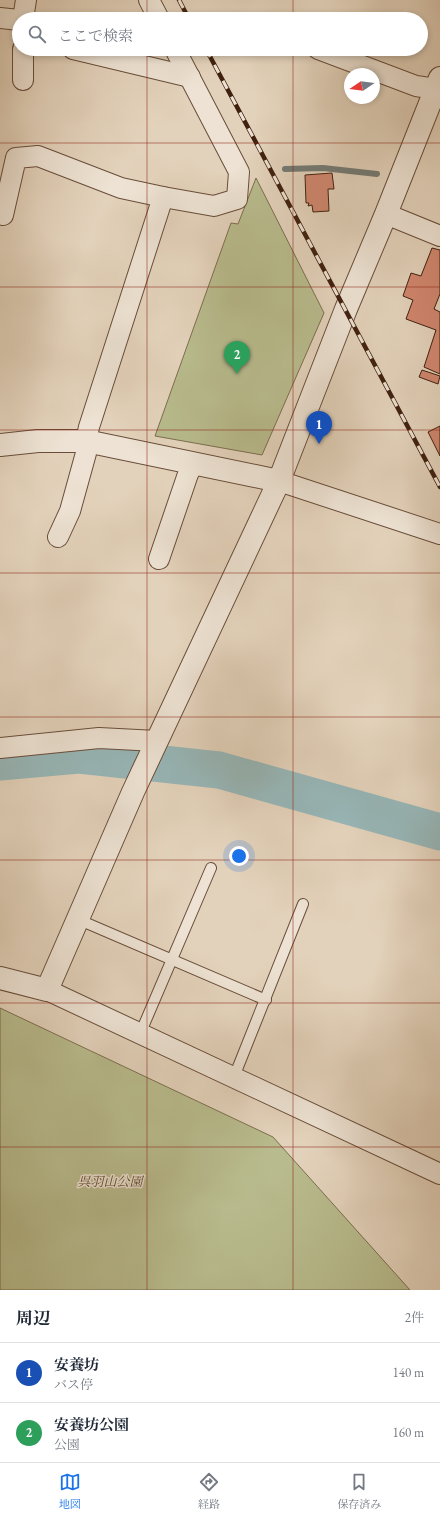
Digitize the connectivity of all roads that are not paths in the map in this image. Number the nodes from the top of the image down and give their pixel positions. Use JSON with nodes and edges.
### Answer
{"nodes":[{"id":1,"x":26,"y":0,"type":"edge"},
{"id":2,"x":149,"y":0,"type":"edge"},
{"id":3,"x":24,"y":12,"type":"edge"},
{"id":4,"x":155,"y":12,"type":"edge"},
{"id":5,"x":0,"y":18,"type":"edge"},
{"id":6,"x":12,"y":19,"type":"edge"},
{"id":7,"x":23,"y":56,"type":"edge"},
{"id":8,"x":102,"y":56,"type":"edge"},
{"id":9,"x":179,"y":56,"type":"edge"},
{"id":10,"x":337,"y":56,"type":"edge"},
{"id":11,"x":190,"y":77,"type":"junction"},
{"id":12,"x":23,"y":80,"type":"dead end"},
{"id":13,"x":438,"y":84,"type":"edge"},
{"id":14,"x":163,"y":197,"type":"junction"},
{"id":15,"x":386,"y":214,"type":"junction"},
{"id":16,"x":3,"y":215,"type":"dead end"},
{"id":17,"x":440,"y":236,"type":"edge"},
{"id":18,"x":86,"y":441,"type":"junction"},
{"id":19,"x":0,"y":445,"type":"edge"},
{"id":20,"x":194,"y":463,"type":"junction"},
{"id":21,"x":279,"y":481,"type":"junction"},
{"id":22,"x":440,"y":534,"type":"edge"},
{"id":23,"x":58,"y":537,"type":"dead end"},
{"id":24,"x":159,"y":559,"type":"dead end"},
{"id":25,"x":157,"y":741,"type":"junction"},
{"id":26,"x":0,"y":748,"type":"edge"},
{"id":27,"x":211,"y":868,"type":"dead end"},
{"id":28,"x":303,"y":904,"type":"dead end"},
{"id":29,"x":77,"y":919,"type":"junction"},
{"id":30,"x":172,"y":960,"type":"junction"},
{"id":31,"x":0,"y":978,"type":"edge"},
{"id":32,"x":47,"y":990,"type":"junction"},
{"id":33,"x":266,"y":1000,"type":"junction"},
{"id":34,"x":140,"y":1034,"type":"junction"},
{"id":35,"x":234,"y":1077,"type":"junction"},
{"id":36,"x":440,"y":1174,"type":"edge"}],
"edges":[{"from":1,"to":3,"type":"street"},
{"from":2,"to":4,"type":"street"},
{"from":5,"to":6,"type":"street"},
{"from":7,"to":12,"type":"street"},
{"from":8,"to":11,"type":"street"},
{"from":9,"to":11,"type":"street"},
{"from":10,"to":13,"type":"street"},
{"from":11,"to":14,"type":"street"},
{"from":13,"to":15,"type":"street"},
{"from":14,"to":16,"type":"street"},
{"from":14,"to":18,"type":"street"},
{"from":15,"to":17,"type":"street"},
{"from":15,"to":21,"type":"street"},
{"from":18,"to":19,"type":"street"},
{"from":18,"to":20,"type":"street"},
{"from":18,"to":23,"type":"street"},
{"from":20,"to":21,"type":"street"},
{"from":20,"to":24,"type":"street"},
{"from":21,"to":22,"type":"street"},
{"from":21,"to":25,"type":"street"},
{"from":25,"to":26,"type":"street"},
{"from":25,"to":29,"type":"street"},
{"from":27,"to":30,"type":"lane"},
{"from":28,"to":33,"type":"lane"},
{"from":29,"to":30,"type":"lane"},
{"from":29,"to":32,"type":"street"},
{"from":30,"to":33,"type":"lane"},
{"from":30,"to":34,"type":"lane"},
{"from":31,"to":32,"type":"street"},
{"from":32,"to":34,"type":"street"},
{"from":33,"to":35,"type":"lane"},
{"from":34,"to":35,"type":"street"},
{"from":35,"to":36,"type":"street"}]}
